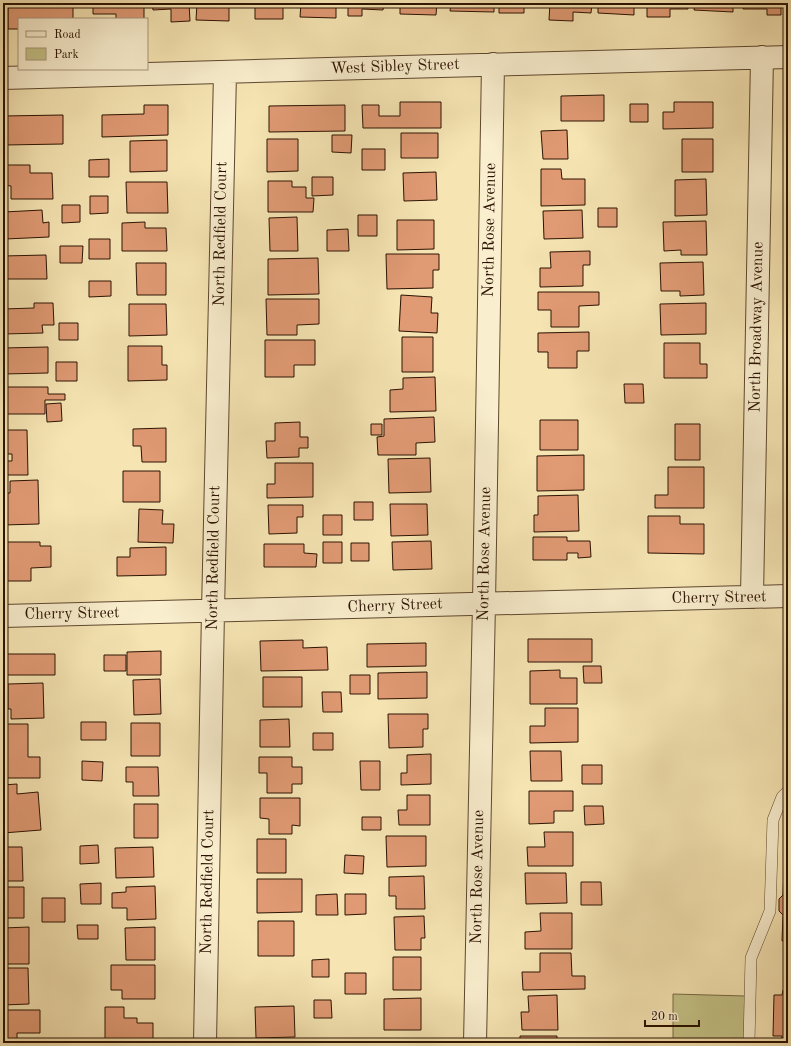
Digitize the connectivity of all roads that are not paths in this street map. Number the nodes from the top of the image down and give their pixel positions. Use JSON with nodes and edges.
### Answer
{"nodes":[{"id":1,"x":788,"y":56,"type":"edge"},
{"id":2,"x":762,"y":57,"type":"junction"},
{"id":3,"x":493,"y":64,"type":"junction"},
{"id":4,"x":225,"y":73,"type":"junction"},
{"id":5,"x":3,"y":78,"type":"edge"},
{"id":6,"x":788,"y":596,"type":"edge"},
{"id":7,"x":752,"y":597,"type":"junction"},
{"id":8,"x":484,"y":603,"type":"junction"},
{"id":9,"x":213,"y":611,"type":"junction"},
{"id":10,"x":3,"y":616,"type":"edge"},
{"id":11,"x":788,"y":791,"type":"edge"},
{"id":12,"x":205,"y":1043,"type":"edge"},
{"id":13,"x":474,"y":1043,"type":"edge"},
{"id":14,"x":749,"y":1043,"type":"edge"}],
"edges":[{"from":1,"to":2,"type":"street","name":"West Sibley Street"},
{"from":2,"to":3,"type":"street","name":"West Sibley Street"},
{"from":2,"to":7,"type":"street","name":"North Broadway Avenue"},
{"from":3,"to":4,"type":"street","name":"West Sibley Street"},
{"from":3,"to":8,"type":"street","name":"North Rose Avenue"},
{"from":4,"to":5,"type":"street","name":"West Sibley Street"},
{"from":4,"to":9,"type":"street","name":"North Redfield Court"},
{"from":6,"to":7,"type":"street","name":"Cherry Street"},
{"from":7,"to":8,"type":"street","name":"Cherry Street"},
{"from":8,"to":9,"type":"street","name":"Cherry Street"},
{"from":8,"to":13,"type":"street","name":"North Rose Avenue"},
{"from":9,"to":10,"type":"street","name":"Cherry Street"},
{"from":9,"to":12,"type":"street","name":"North Redfield Court"},
{"from":11,"to":14,"type":"lane"}]}
